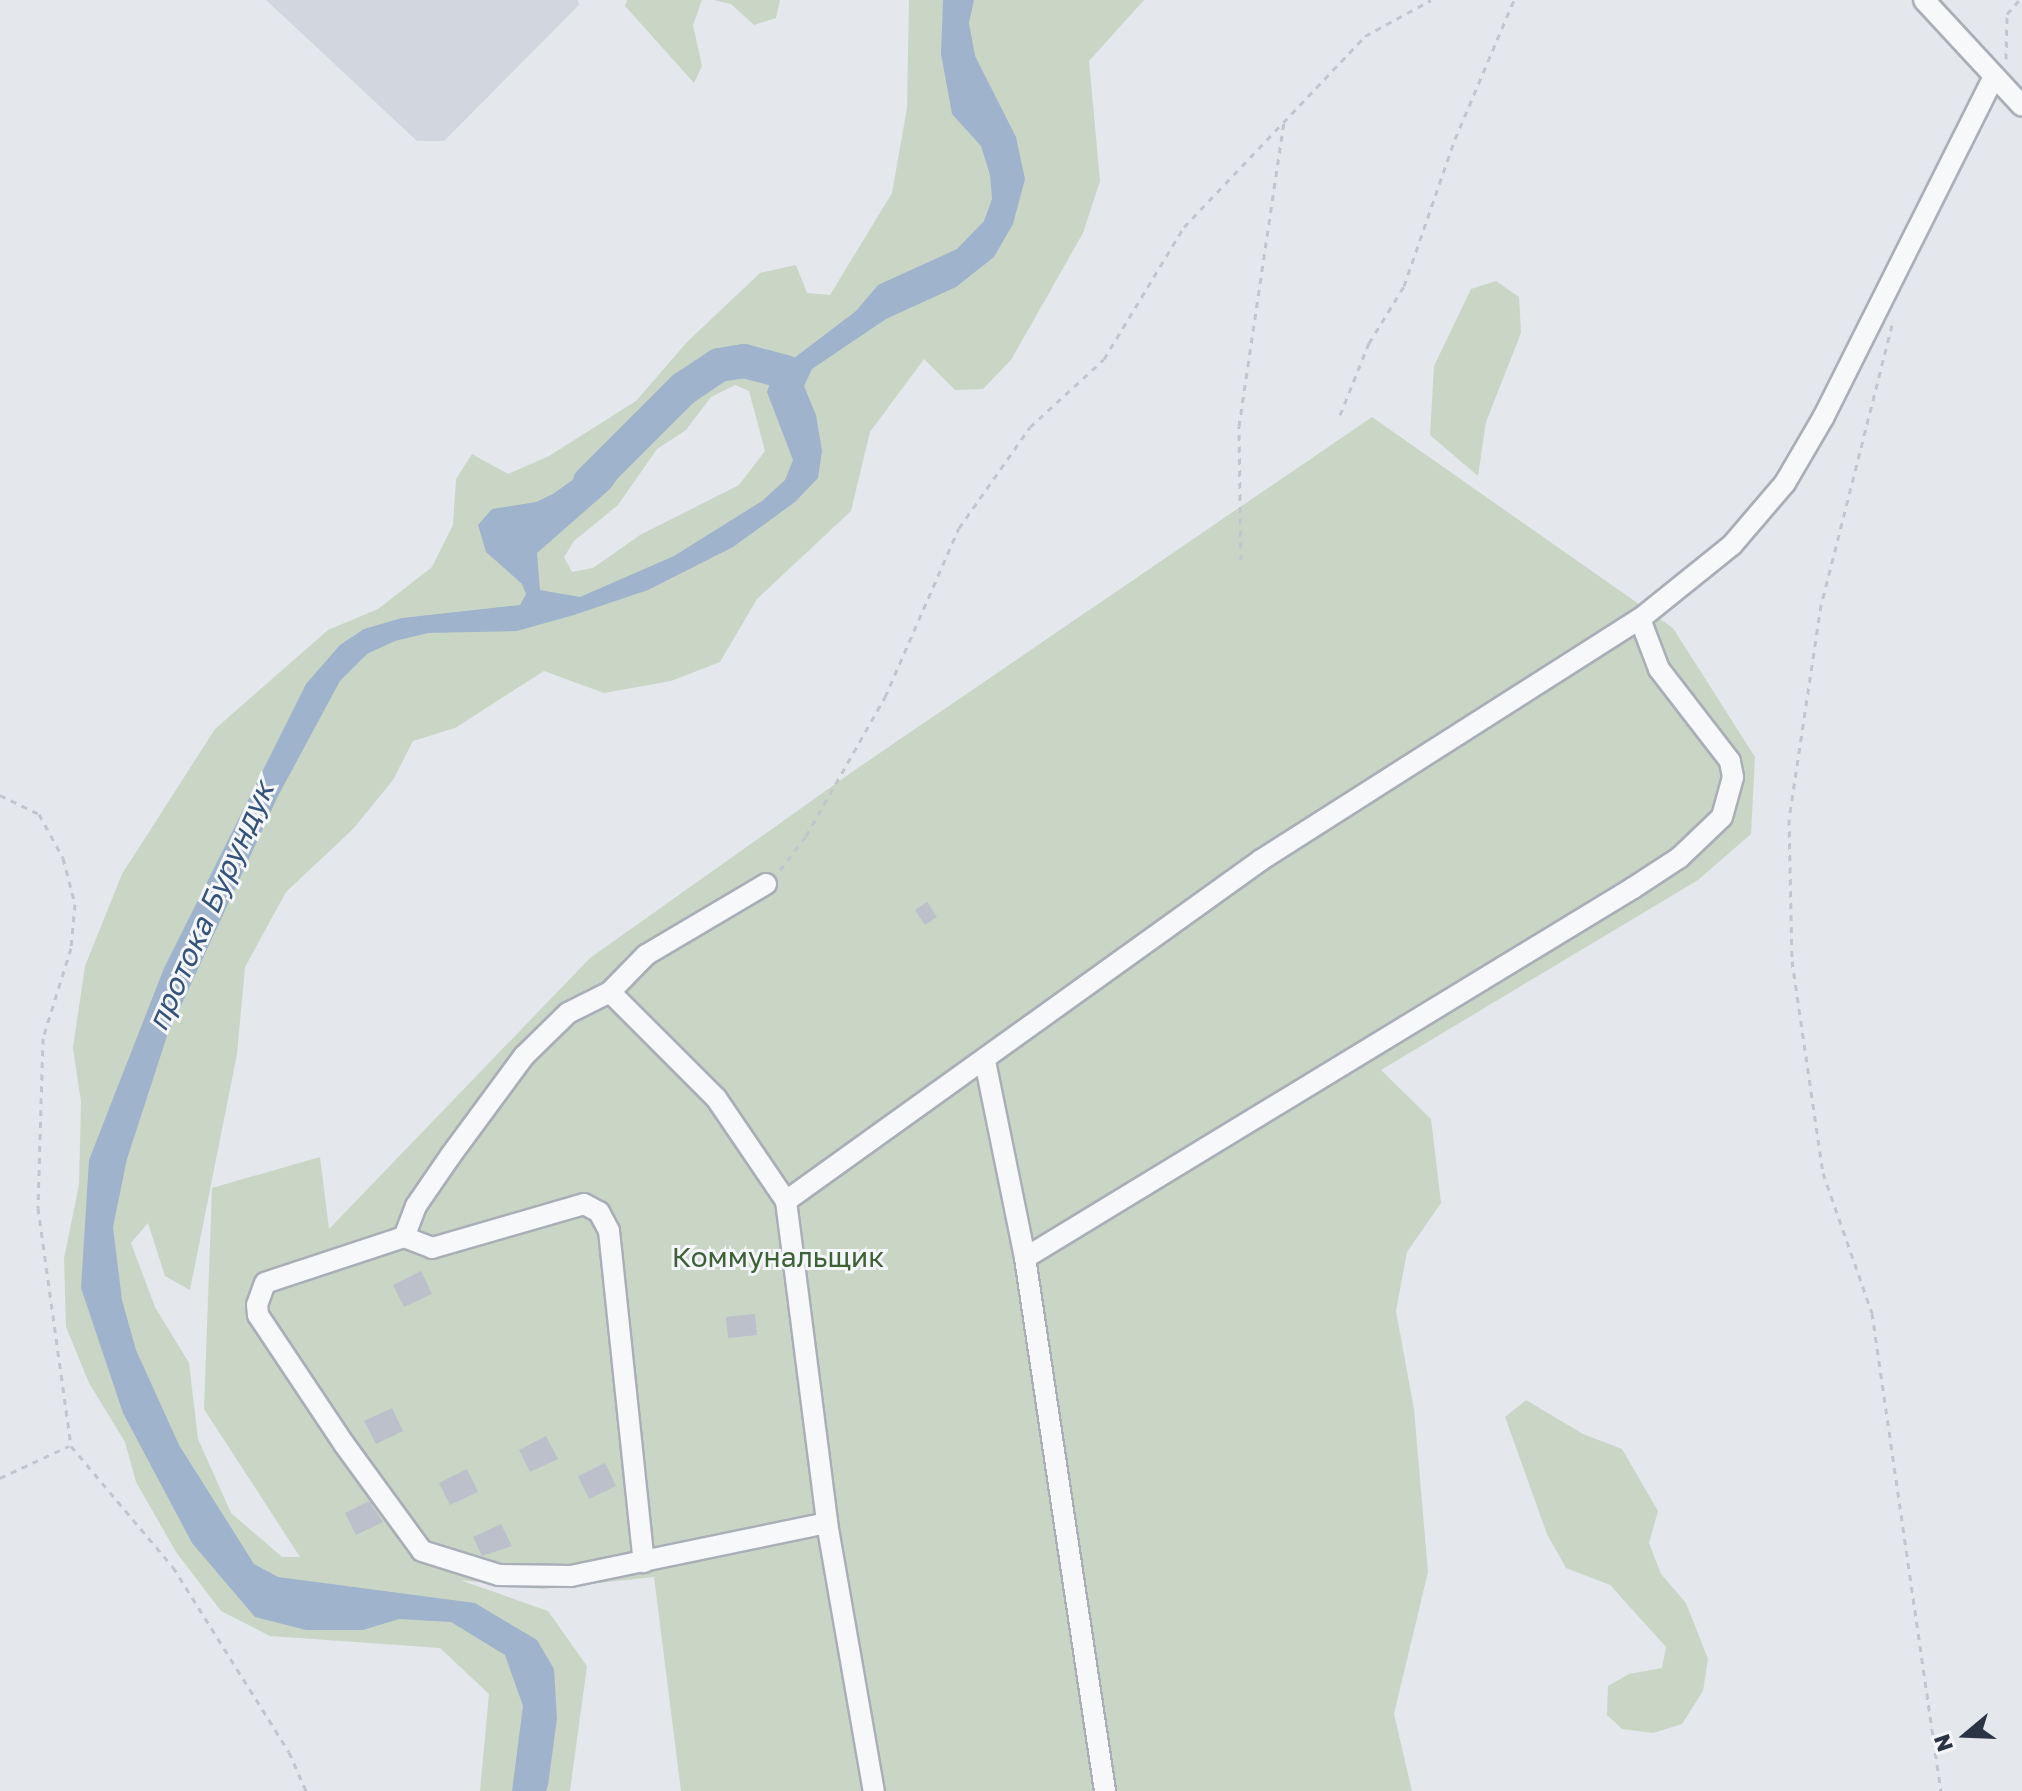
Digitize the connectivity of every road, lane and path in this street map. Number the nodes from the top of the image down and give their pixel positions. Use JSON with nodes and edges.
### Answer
{"nodes":[{"id":1,"x":1431,"y":0,"type":"edge"},
{"id":2,"x":1514,"y":0,"type":"edge"},
{"id":3,"x":1924,"y":0,"type":"edge"},
{"id":4,"x":2019,"y":0,"type":"edge"},
{"id":5,"x":2001,"y":70,"type":"junction"},
{"id":6,"x":2022,"y":106,"type":"edge"},
{"id":7,"x":1284,"y":121,"type":"junction"},
{"id":8,"x":1894,"y":319,"type":"dead end"},
{"id":9,"x":1340,"y":415,"type":"dead end"},
{"id":10,"x":1241,"y":560,"type":"dead end"},
{"id":11,"x":1640,"y":619,"type":"junction"},
{"id":12,"x":0,"y":795,"type":"edge"},
{"id":13,"x":766,"y":884,"type":"joint"},
{"id":14,"x":610,"y":992,"type":"junction"},
{"id":15,"x":985,"y":1061,"type":"junction"},
{"id":16,"x":786,"y":1201,"type":"junction"},
{"id":17,"x":404,"y":1237,"type":"junction"},
{"id":18,"x":1025,"y":1258,"type":"junction"},
{"id":19,"x":71,"y":1446,"type":"junction"},
{"id":20,"x":0,"y":1478,"type":"edge"},
{"id":21,"x":827,"y":1523,"type":"junction"},
{"id":22,"x":644,"y":1562,"type":"junction"},
{"id":23,"x":306,"y":1791,"type":"edge"},
{"id":24,"x":874,"y":1791,"type":"edge"},
{"id":25,"x":1105,"y":1791,"type":"edge"},
{"id":26,"x":1941,"y":1791,"type":"edge"}],
"edges":[{"from":1,"to":7,"type":"path"},
{"from":2,"to":9,"type":"path"},
{"from":3,"to":5,"type":"street"},
{"from":4,"to":5,"type":"path"},
{"from":5,"to":6,"type":"street"},
{"from":5,"to":11,"type":"street"},
{"from":7,"to":10,"type":"path"},
{"from":7,"to":13,"type":"path"},
{"from":8,"to":26,"type":"path"},
{"from":11,"to":15,"type":"street"},
{"from":11,"to":18,"type":"street"},
{"from":12,"to":19,"type":"path"},
{"from":13,"to":14,"type":"street"},
{"from":14,"to":16,"type":"street"},
{"from":14,"to":17,"type":"street"},
{"from":15,"to":16,"type":"street"},
{"from":15,"to":18,"type":"street"},
{"from":16,"to":21,"type":"street"},
{"from":17,"to":22,"type":"street"},
{"from":17,"to":22,"type":"street"},
{"from":18,"to":25,"type":"street"},
{"from":19,"to":20,"type":"path"},
{"from":19,"to":23,"type":"path"},
{"from":21,"to":22,"type":"street"},
{"from":21,"to":24,"type":"street"}]}
